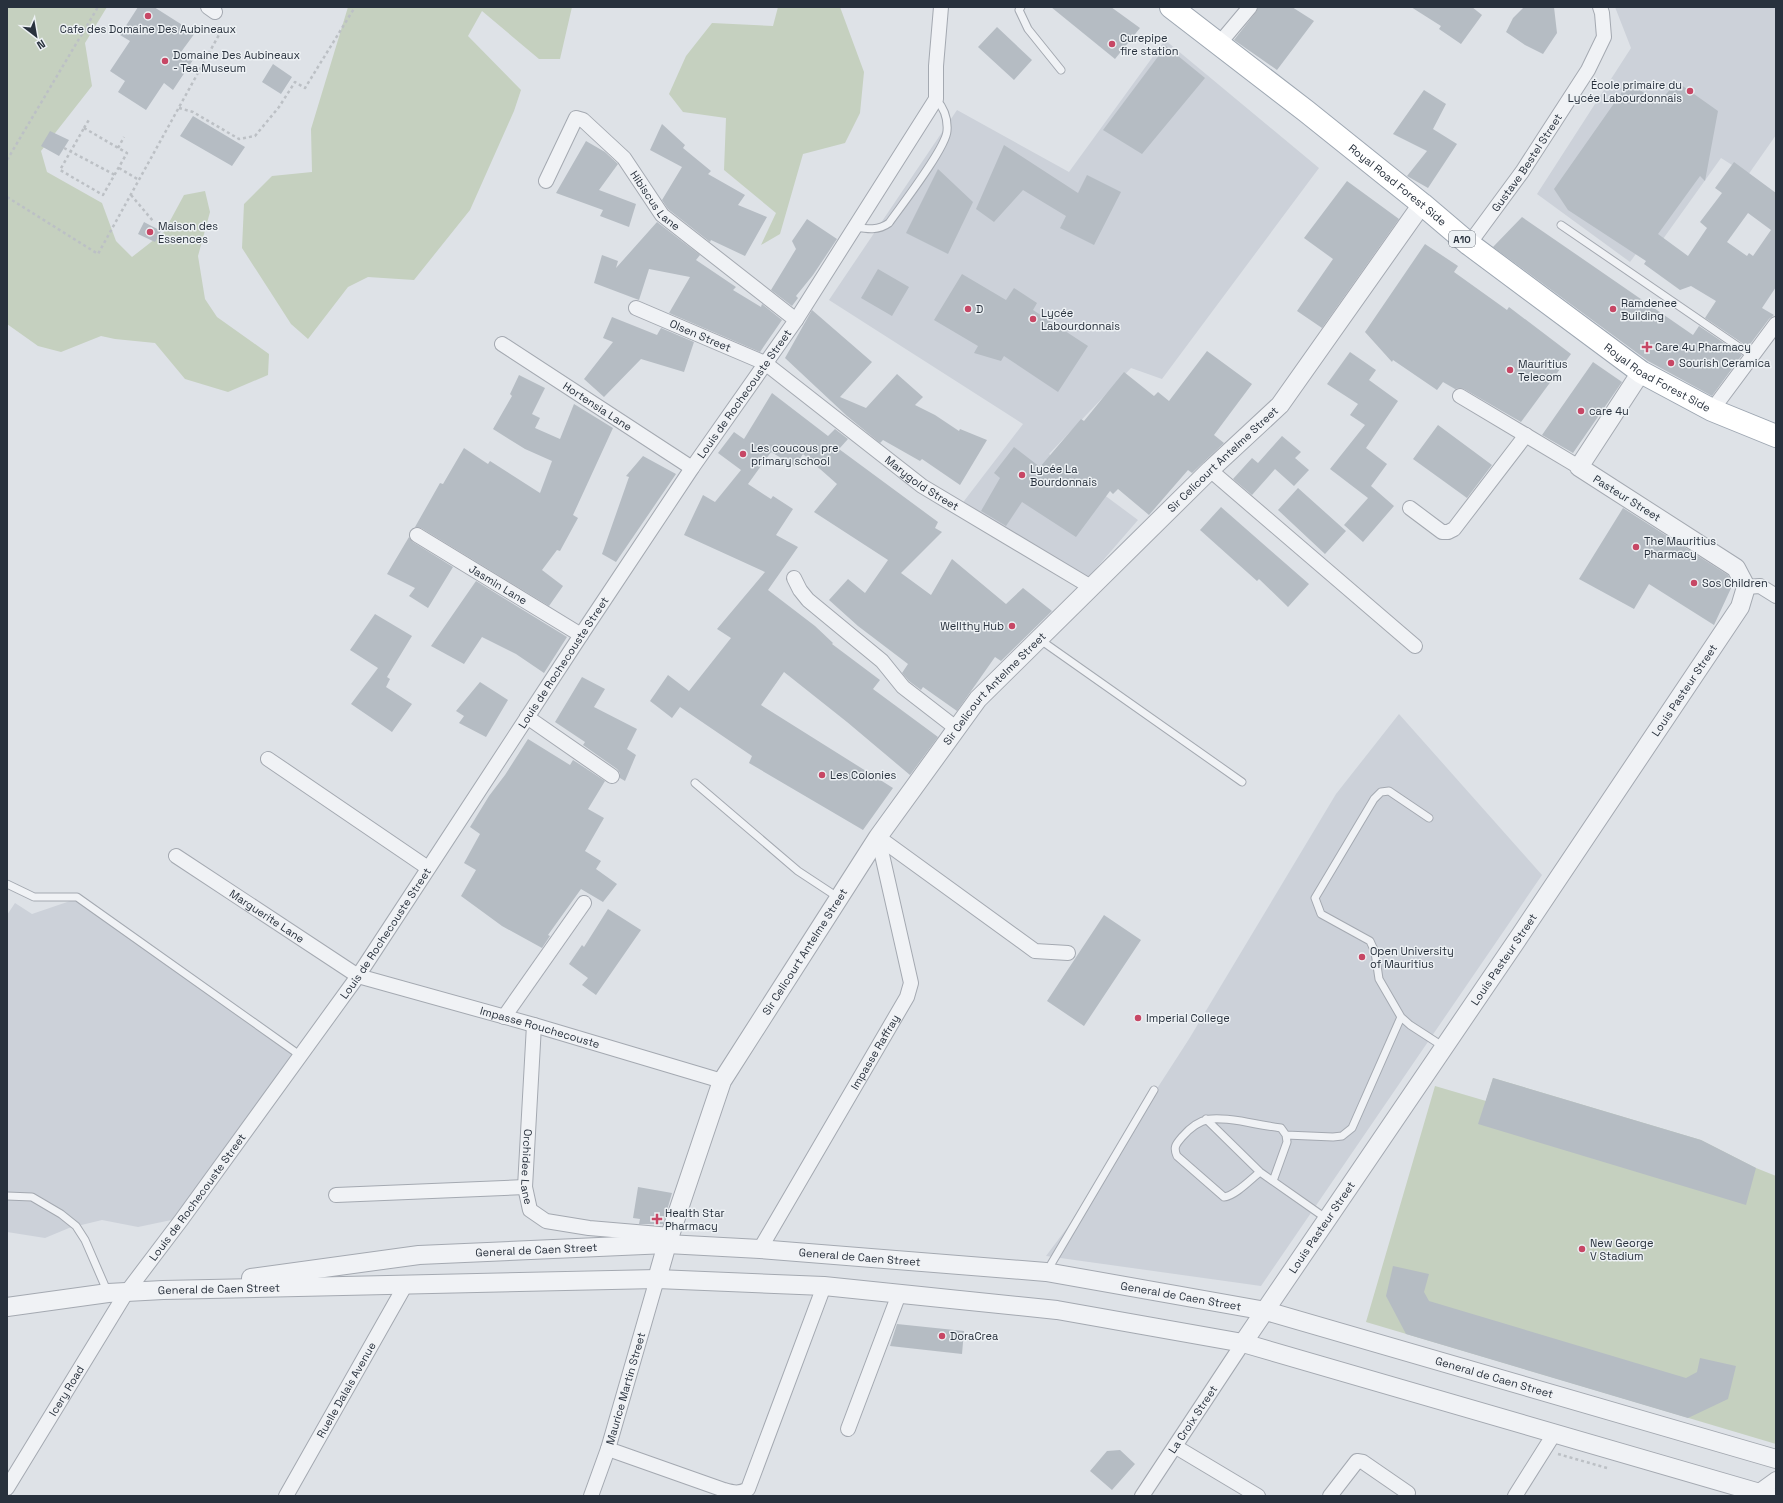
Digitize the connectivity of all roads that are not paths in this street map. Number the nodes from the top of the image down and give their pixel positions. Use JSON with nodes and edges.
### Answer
{"nodes":[{"id":1,"x":941,"y":7,"type":"edge"},
{"id":2,"x":1021,"y":7,"type":"edge"},
{"id":3,"x":1250,"y":7,"type":"edge"},
{"id":4,"x":1600,"y":7,"type":"edge"},
{"id":5,"x":1176,"y":9,"type":"edge"},
{"id":6,"x":1218,"y":45,"type":"junction"},
{"id":7,"x":1061,"y":70,"type":"dead end"},
{"id":8,"x":936,"y":99,"type":"junction"},
{"id":9,"x":546,"y":181,"type":"dead end"},
{"id":10,"x":1422,"y":204,"type":"junction"},
{"id":11,"x":1561,"y":225,"type":"dead end"},
{"id":12,"x":855,"y":227,"type":"junction"},
{"id":13,"x":1469,"y":244,"type":"junction"},
{"id":14,"x":636,"y":308,"type":"dead end"},
{"id":15,"x":796,"y":320,"type":"junction"},
{"id":16,"x":1776,"y":324,"type":"edge"},
{"id":17,"x":502,"y":344,"type":"dead end"},
{"id":18,"x":1752,"y":356,"type":"junction"},
{"id":19,"x":765,"y":363,"type":"junction"},
{"id":20,"x":1641,"y":372,"type":"junction"},
{"id":21,"x":1460,"y":396,"type":"dead end"},
{"id":22,"x":1712,"y":410,"type":"junction"},
{"id":23,"x":1526,"y":435,"type":"junction"},
{"id":24,"x":1776,"y":436,"type":"edge"},
{"id":25,"x":692,"y":468,"type":"junction"},
{"id":26,"x":1578,"y":468,"type":"junction"},
{"id":27,"x":1210,"y":470,"type":"junction"},
{"id":28,"x":1410,"y":508,"type":"dead end"},
{"id":29,"x":417,"y":535,"type":"dead end"},
{"id":30,"x":794,"y":578,"type":"dead end"},
{"id":31,"x":1746,"y":587,"type":"junction"},
{"id":32,"x":1091,"y":588,"type":"junction"},
{"id":33,"x":1776,"y":596,"type":"edge"},
{"id":34,"x":580,"y":635,"type":"junction"},
{"id":35,"x":1039,"y":639,"type":"junction"},
{"id":36,"x":1414,"y":646,"type":"dead end"},
{"id":37,"x":526,"y":717,"type":"junction"},
{"id":38,"x":956,"y":728,"type":"junction"},
{"id":39,"x":268,"y":759,"type":"dead end"},
{"id":40,"x":612,"y":776,"type":"dead end"},
{"id":41,"x":1242,"y":782,"type":"dead end"},
{"id":42,"x":695,"y":783,"type":"dead end"},
{"id":43,"x":1429,"y":818,"type":"dead end"},
{"id":44,"x":878,"y":837,"type":"junction"},
{"id":45,"x":176,"y":856,"type":"dead end"},
{"id":46,"x":428,"y":868,"type":"junction"},
{"id":47,"x":7,"y":884,"type":"edge"},
{"id":48,"x":839,"y":898,"type":"junction"},
{"id":49,"x":584,"y":903,"type":"dead end"},
{"id":50,"x":1068,"y":953,"type":"dead end"},
{"id":51,"x":358,"y":976,"type":"junction"},
{"id":52,"x":504,"y":1017,"type":"junction"},
{"id":53,"x":1400,"y":1017,"type":"junction"},
{"id":54,"x":534,"y":1025,"type":"junction"},
{"id":55,"x":1444,"y":1047,"type":"junction"},
{"id":56,"x":301,"y":1056,"type":"junction"},
{"id":57,"x":722,"y":1081,"type":"junction"},
{"id":58,"x":1154,"y":1090,"type":"dead end"},
{"id":59,"x":1206,"y":1119,"type":"junction"},
{"id":60,"x":1286,"y":1135,"type":"junction"},
{"id":61,"x":1260,"y":1172,"type":"junction"},
{"id":62,"x":1273,"y":1181,"type":"junction"},
{"id":63,"x":525,"y":1187,"type":"junction"},
{"id":64,"x":336,"y":1195,"type":"dead end"},
{"id":65,"x":7,"y":1196,"type":"edge"},
{"id":66,"x":1328,"y":1220,"type":"junction"},
{"id":67,"x":669,"y":1239,"type":"junction"},
{"id":68,"x":760,"y":1249,"type":"junction"},
{"id":69,"x":1046,"y":1272,"type":"junction"},
{"id":70,"x":657,"y":1279,"type":"junction"},
{"id":71,"x":406,"y":1284,"type":"junction"},
{"id":72,"x":824,"y":1286,"type":"junction"},
{"id":73,"x":163,"y":1290,"type":"junction"},
{"id":74,"x":108,"y":1293,"type":"junction"},
{"id":75,"x":126,"y":1293,"type":"junction"},
{"id":76,"x":899,"y":1294,"type":"junction"},
{"id":77,"x":7,"y":1307,"type":"edge"},
{"id":78,"x":1266,"y":1311,"type":"junction"},
{"id":79,"x":1243,"y":1342,"type":"junction"},
{"id":80,"x":848,"y":1429,"type":"dead end"},
{"id":81,"x":1554,"y":1434,"type":"junction"},
{"id":82,"x":1176,"y":1447,"type":"junction"},
{"id":83,"x":608,"y":1449,"type":"junction"},
{"id":84,"x":1776,"y":1459,"type":"edge"},
{"id":85,"x":1776,"y":1479,"type":"edge"},
{"id":86,"x":7,"y":1488,"type":"edge"},
{"id":87,"x":1408,"y":1493,"type":"dead end"},
{"id":88,"x":1764,"y":1494,"type":"edge"},
{"id":89,"x":286,"y":1496,"type":"edge"},
{"id":90,"x":591,"y":1496,"type":"edge"},
{"id":91,"x":1142,"y":1496,"type":"edge"},
{"id":92,"x":1258,"y":1496,"type":"edge"},
{"id":93,"x":1330,"y":1496,"type":"edge"},
{"id":94,"x":1515,"y":1496,"type":"edge"}],
"edges":[{"from":1,"to":8,"type":"street"},
{"from":2,"to":7,"type":"lane"},
{"from":3,"to":6,"type":"street"},
{"from":4,"to":13,"type":"street","name":"Gustave Bestel Street"},
{"from":5,"to":6,"type":"main road","name":"Royal Road Forest Side","number":"A10"},
{"from":6,"to":10,"type":"main road","name":"Royal Road Forest Side","number":"A10"},
{"from":8,"to":12,"type":"street","name":"Louis de Rochecouste Street"},
{"from":8,"to":12,"type":"lane"},
{"from":9,"to":15,"type":"street","name":"Hibiscus Lane"},
{"from":10,"to":13,"type":"main road","name":"Royal Road Forest Side","number":"A10"},
{"from":10,"to":27,"type":"street","name":"Sir Celicourt Antelme Street"},
{"from":11,"to":18,"type":"lane"},
{"from":12,"to":15,"type":"street","name":"Louis de Rochecouste Street"},
{"from":13,"to":20,"type":"main road","name":"Royal Road Forest Side","number":"A10"},
{"from":14,"to":19,"type":"street","name":"Olsen Street"},
{"from":15,"to":19,"type":"street","name":"Louis de Rochecouste Street"},
{"from":16,"to":18,"type":"street"},
{"from":17,"to":25,"type":"street","name":"Hortensia Lane"},
{"from":18,"to":22,"type":"street"},
{"from":19,"to":25,"type":"street","name":"Louis de Rochecouste Street"},
{"from":19,"to":32,"type":"street","name":"Marygold Street"},
{"from":20,"to":22,"type":"main road","name":"Royal Road Forest Side","number":"A10"},
{"from":20,"to":26,"type":"street"},
{"from":21,"to":23,"type":"street"},
{"from":22,"to":24,"type":"main road","name":"Royal Road Forest Side","number":"A10"},
{"from":23,"to":26,"type":"street"},
{"from":23,"to":28,"type":"street"},
{"from":25,"to":34,"type":"street","name":"Louis de Rochecouste Street"},
{"from":26,"to":31,"type":"street","name":"Pasteur Street"},
{"from":27,"to":32,"type":"street","name":"Sir Celicourt Antelme Street"},
{"from":27,"to":36,"type":"street"},
{"from":29,"to":34,"type":"street","name":"Jasmin Lane"},
{"from":30,"to":38,"type":"street"},
{"from":31,"to":33,"type":"street"},
{"from":31,"to":55,"type":"street","name":"Louis Pasteur Street"},
{"from":32,"to":35,"type":"street","name":"Sir Celicourt Antelme Street"},
{"from":34,"to":37,"type":"street","name":"Louis de Rochecouste Street"},
{"from":35,"to":38,"type":"street","name":"Sir Celicourt Antelme Street"},
{"from":35,"to":41,"type":"lane"},
{"from":37,"to":40,"type":"street"},
{"from":37,"to":46,"type":"street","name":"Louis de Rochecouste Street"},
{"from":38,"to":44,"type":"street","name":"Sir Celicourt Antelme Street"},
{"from":39,"to":46,"type":"street"},
{"from":42,"to":48,"type":"lane"},
{"from":43,"to":53,"type":"lane"},
{"from":44,"to":48,"type":"street","name":"Sir Celicourt Antelme Street"},
{"from":44,"to":50,"type":"street"},
{"from":44,"to":68,"type":"street","name":"Impasse Raffray"},
{"from":45,"to":51,"type":"street","name":"Marguerite Lane"},
{"from":46,"to":51,"type":"street","name":"Louis de Rochecouste Street"},
{"from":47,"to":56,"type":"lane"},
{"from":48,"to":57,"type":"street","name":"Sir Celicourt Antelme Street"},
{"from":49,"to":52,"type":"street"},
{"from":51,"to":52,"type":"street","name":"Impasse Rouchecouste"},
{"from":51,"to":56,"type":"street","name":"Louis de Rochecouste Street"},
{"from":52,"to":54,"type":"street","name":"Impasse Rouchecouste"},
{"from":53,"to":55,"type":"lane"},
{"from":53,"to":60,"type":"lane"},
{"from":54,"to":57,"type":"street","name":"Impasse Rouchecouste"},
{"from":54,"to":63,"type":"street","name":"Orchidee Lane"},
{"from":55,"to":66,"type":"street","name":"Louis Pasteur Street"},
{"from":56,"to":75,"type":"street","name":"Louis de Rochecouste Street"},
{"from":57,"to":67,"type":"street","name":"Sir Celicourt Antelme Street"},
{"from":58,"to":69,"type":"lane"},
{"from":59,"to":60,"type":"lane"},
{"from":59,"to":61,"type":"lane"},
{"from":59,"to":61,"type":"lane"},
{"from":60,"to":62,"type":"lane"},
{"from":61,"to":62,"type":"lane"},
{"from":62,"to":66,"type":"lane"},
{"from":63,"to":64,"type":"street"},
{"from":63,"to":67,"type":"street","name":"Orchidee Lane"},
{"from":65,"to":74,"type":"lane"},
{"from":66,"to":78,"type":"street","name":"Louis Pasteur Street"},
{"from":67,"to":68,"type":"street","name":"General de Caen Street"},
{"from":67,"to":70,"type":"street","name":"Sir Celicourt Antelme Street"},
{"from":67,"to":73,"type":"street","name":"General de Caen Street"},
{"from":68,"to":69,"type":"street","name":"General de Caen Street"},
{"from":69,"to":78,"type":"street","name":"General de Caen Street"},
{"from":70,"to":71,"type":"street","name":"General de Caen Street"},
{"from":70,"to":72,"type":"street","name":"General de Caen Street"},
{"from":70,"to":83,"type":"street","name":"Maurice Martin Street"},
{"from":71,"to":73,"type":"street","name":"General de Caen Street"},
{"from":71,"to":89,"type":"street","name":"Ruelle Dalais Avenue"},
{"from":72,"to":76,"type":"street","name":"General de Caen Street"},
{"from":72,"to":83,"type":"street"},
{"from":73,"to":75,"type":"street"},
{"from":74,"to":75,"type":"street"},
{"from":74,"to":77,"type":"street"},
{"from":75,"to":86,"type":"street","name":"Icery Road"},
{"from":76,"to":79,"type":"street","name":"General de Caen Street"},
{"from":76,"to":80,"type":"street"},
{"from":78,"to":79,"type":"street","name":"Louis Pasteur Street"},
{"from":78,"to":84,"type":"street","name":"General de Caen Street"},
{"from":79,"to":81,"type":"street","name":"General de Caen Street"},
{"from":79,"to":82,"type":"street","name":"La Croix Street"},
{"from":81,"to":88,"type":"street","name":"General de Caen Street"},
{"from":81,"to":94,"type":"street"},
{"from":82,"to":91,"type":"street","name":"La Croix Street"},
{"from":82,"to":92,"type":"street"},
{"from":83,"to":90,"type":"street","name":"Maurice Martin Street"},
{"from":85,"to":88,"type":"street"},
{"from":87,"to":93,"type":"street"}]}
